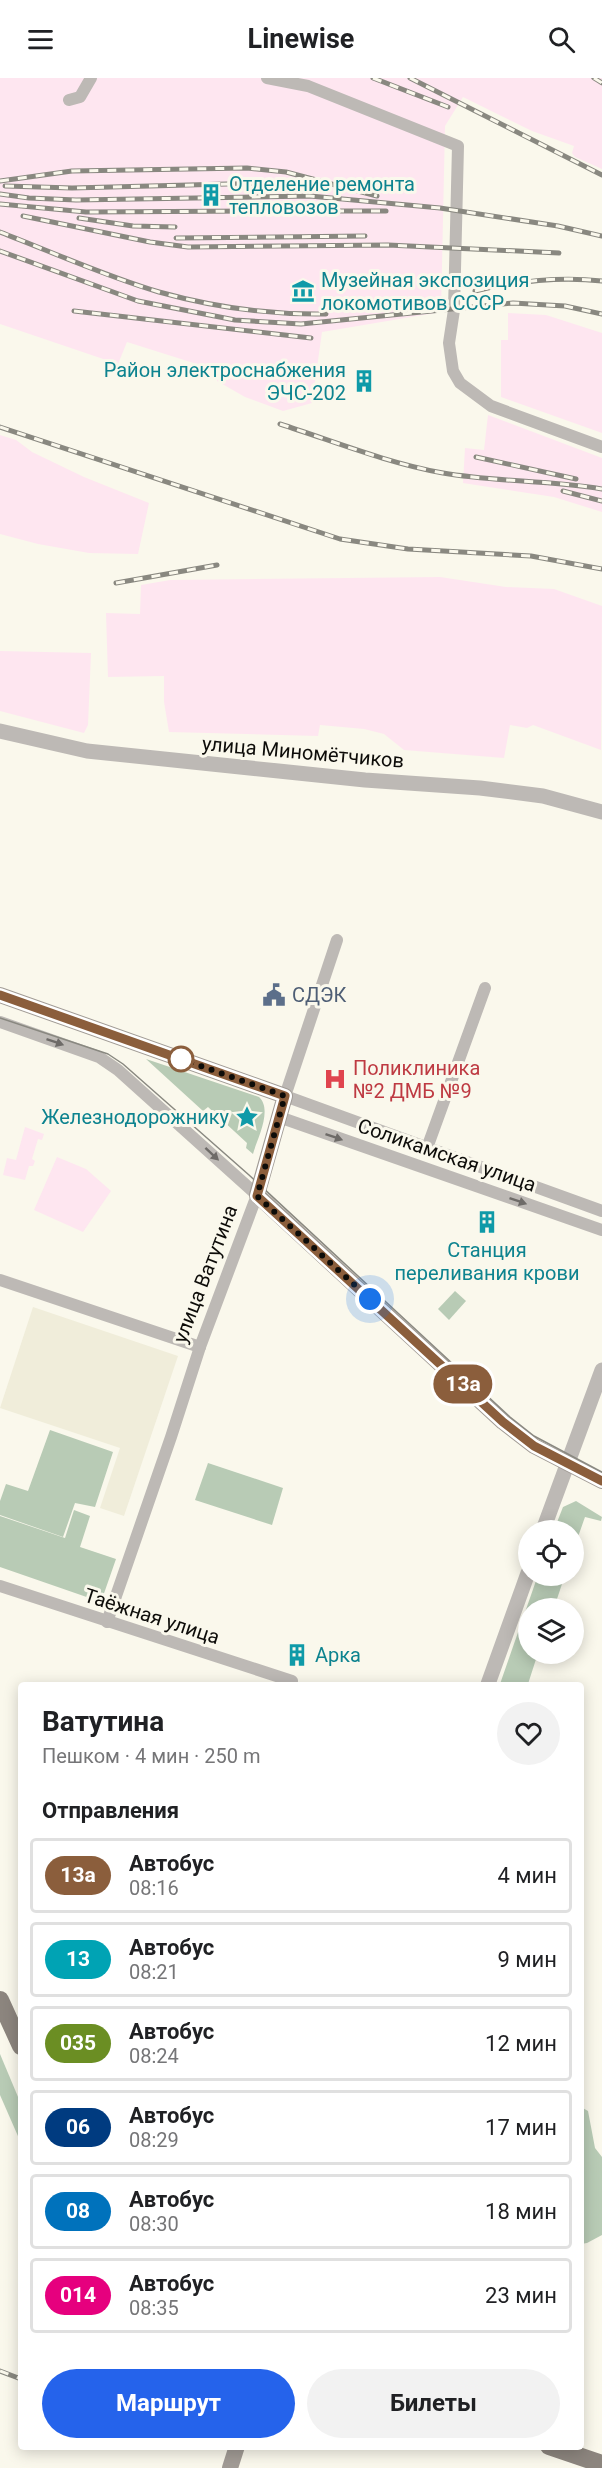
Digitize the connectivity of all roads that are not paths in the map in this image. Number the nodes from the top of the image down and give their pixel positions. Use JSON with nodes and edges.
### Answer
{"nodes":[{"id":1,"x":91,"y":78,"type":"edge"},
{"id":2,"x":267,"y":78,"type":"edge"},
{"id":3,"x":69,"y":100,"type":"dead end"},
{"id":4,"x":602,"y":447,"type":"edge"},
{"id":5,"x":0,"y":731,"type":"edge"},
{"id":6,"x":602,"y":812,"type":"edge"},
{"id":7,"x":337,"y":940,"type":"dead end"},
{"id":8,"x":485,"y":988,"type":"dead end"},
{"id":9,"x":0,"y":995,"type":"edge"},
{"id":10,"x":0,"y":1022,"type":"edge"},
{"id":11,"x":285,"y":1096,"type":"junction"},
{"id":12,"x":279,"y":1117,"type":"junction"},
{"id":13,"x":427,"y":1148,"type":"junction"},
{"id":14,"x":257,"y":1196,"type":"junction"},
{"id":15,"x":602,"y":1211,"type":"edge"},
{"id":16,"x":602,"y":1230,"type":"edge"},
{"id":17,"x":0,"y":1280,"type":"edge"},
{"id":18,"x":200,"y":1347,"type":"junction"},
{"id":19,"x":602,"y":1370,"type":"edge"},
{"id":20,"x":568,"y":1463,"type":"junction"},
{"id":21,"x":602,"y":1481,"type":"edge"},
{"id":22,"x":547,"y":1520,"type":"edge"},
{"id":23,"x":0,"y":1586,"type":"edge"},
{"id":24,"x":523,"y":1586,"type":"edge"},
{"id":25,"x":107,"y":1622,"type":"junction"},
{"id":26,"x":292,"y":1681,"type":"dead end"},
{"id":27,"x":489,"y":1682,"type":"edge"},
{"id":28,"x":0,"y":2000,"type":"edge"},
{"id":29,"x":18,"y":2039,"type":"edge"},
{"id":30,"x":236,"y":2450,"type":"edge"},
{"id":31,"x":561,"y":2450,"type":"edge"},
{"id":32,"x":602,"y":2464,"type":"edge"},
{"id":33,"x":230,"y":2468,"type":"edge"}],
"edges":[{"from":1,"to":3,"type":"street"},
{"from":2,"to":4,"type":"street"},
{"from":5,"to":6,"type":"street","name":"улица Миномётчиков"},
{"from":7,"to":11,"type":"street","name":"улица Ватутина"},
{"from":8,"to":13,"type":"street"},
{"from":9,"to":11,"type":"main road"},
{"from":10,"to":14,"type":"street","one_way":true},
{"from":11,"to":12,"type":"main road","name":"улица Ватутина"},
{"from":11,"to":13,"type":"street","name":"Соликамская улица"},
{"from":12,"to":14,"type":"main road","name":"улица Ватутина"},
{"from":12,"to":16,"type":"street","name":"Соликамская улица","one_way":true},
{"from":13,"to":15,"type":"street","name":"Соликамская улица"},
{"from":14,"to":18,"type":"street","name":"улица Ватутина"},
{"from":14,"to":20,"type":"main road"},
{"from":17,"to":18,"type":"street"},
{"from":18,"to":25,"type":"street","name":"улица Ватутина"},
{"from":19,"to":20,"type":"street"},
{"from":20,"to":21,"type":"main road"},
{"from":20,"to":22,"type":"street"},
{"from":23,"to":25,"type":"street","name":"Таёжная улица"},
{"from":24,"to":27,"type":"street"},
{"from":25,"to":26,"type":"street","name":"Таёжная улица"},
{"from":28,"to":29,"type":"main road"},
{"from":30,"to":33,"type":"main road"},
{"from":31,"to":32,"type":"main road"}]}
